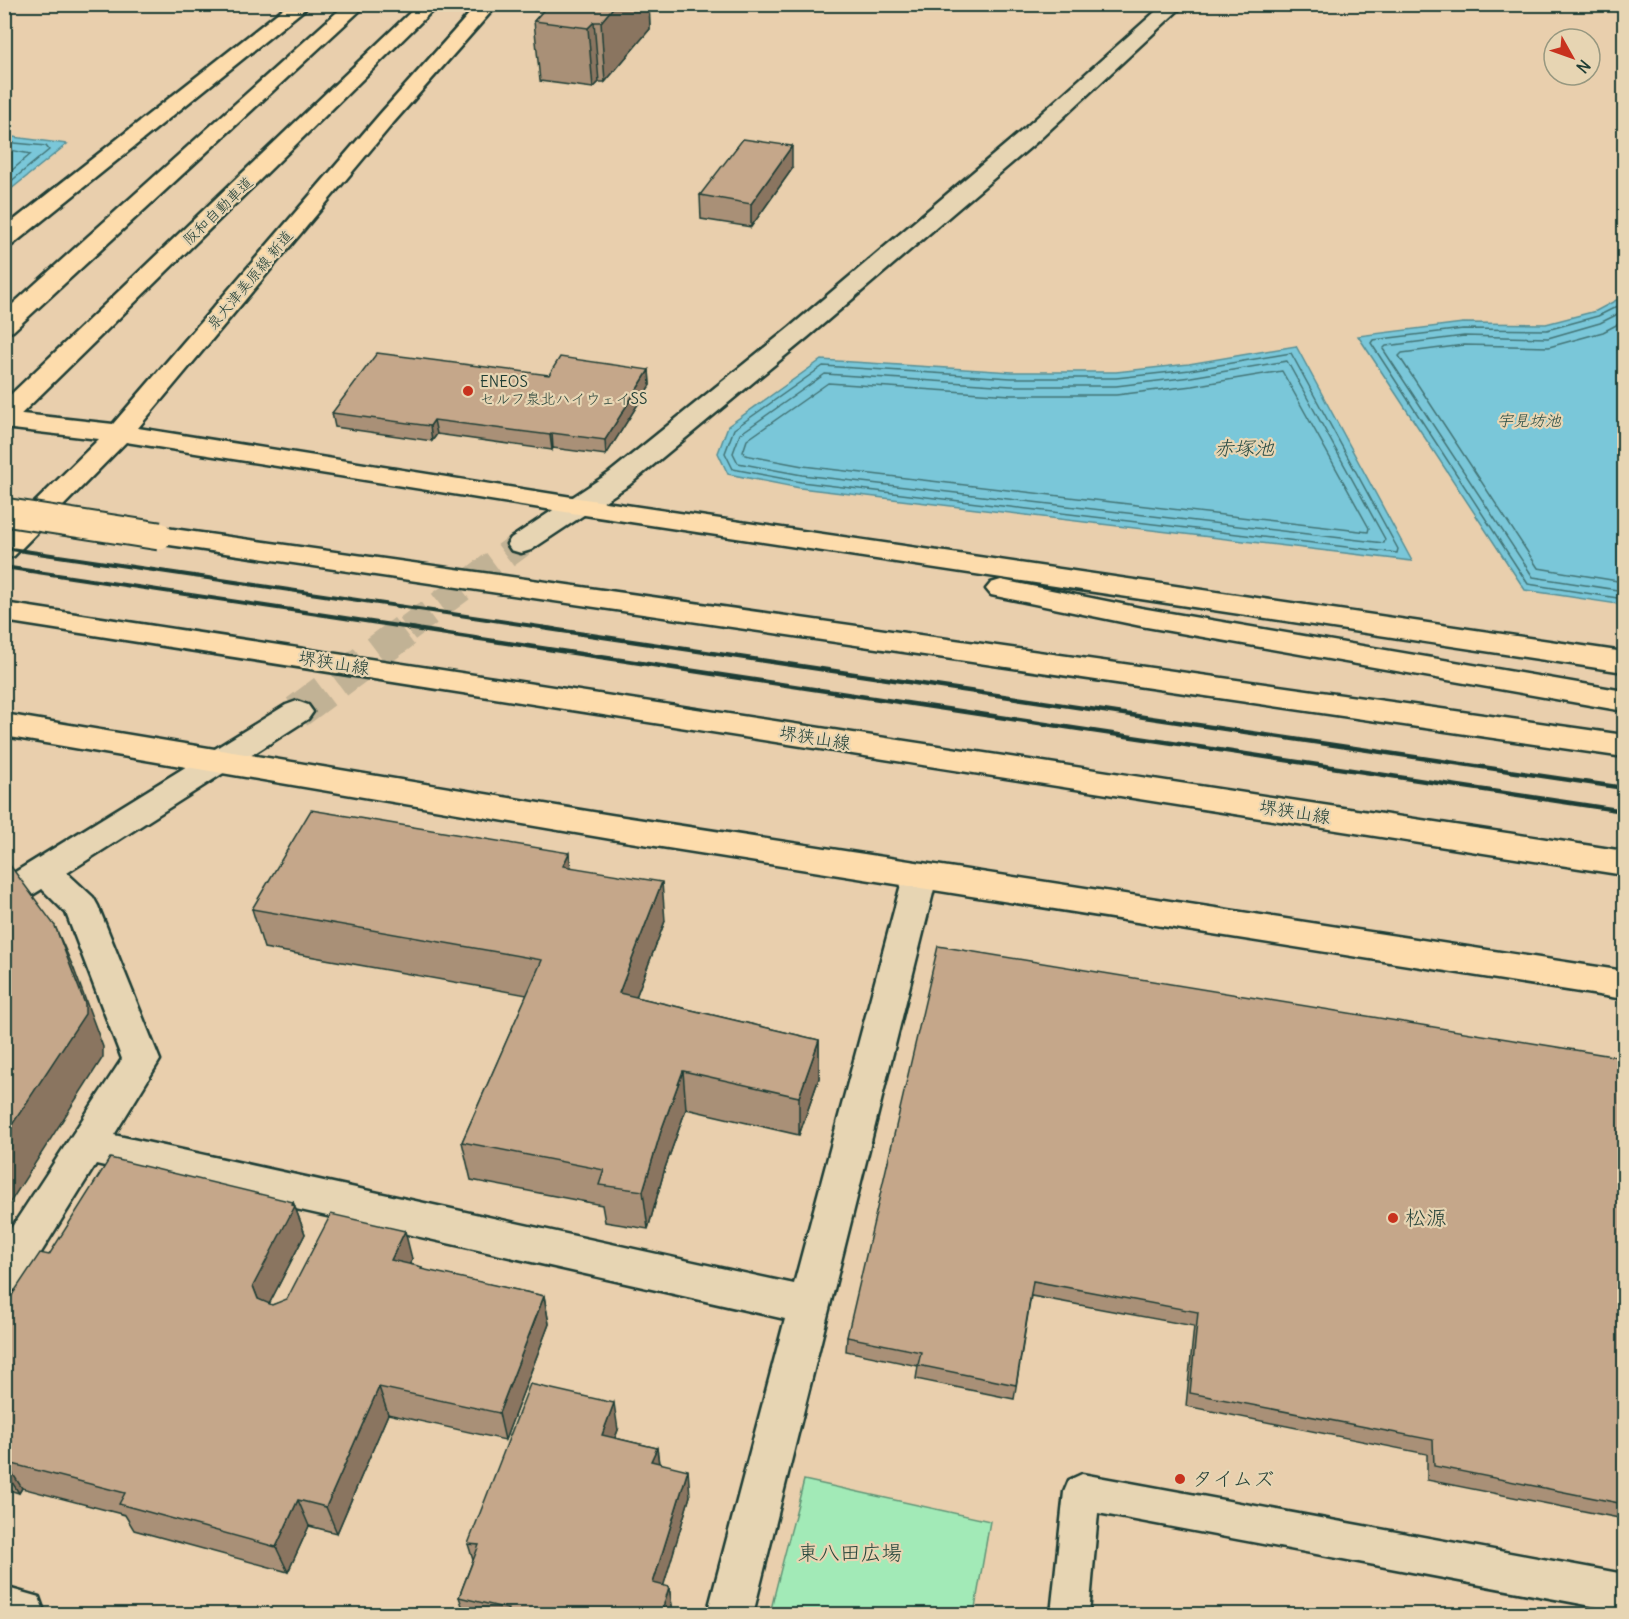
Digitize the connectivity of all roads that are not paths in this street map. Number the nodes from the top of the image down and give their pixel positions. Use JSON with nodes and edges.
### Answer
{"nodes":[{"id":1,"x":302,"y":4,"type":"edge"},
{"id":2,"x":358,"y":4,"type":"edge"},
{"id":3,"x":430,"y":4,"type":"edge"},
{"id":4,"x":489,"y":4,"type":"edge"},
{"id":5,"x":1176,"y":4,"type":"edge"},
{"id":6,"x":4,"y":240,"type":"edge"},
{"id":7,"x":4,"y":326,"type":"edge"},
{"id":8,"x":4,"y":418,"type":"edge"},
{"id":9,"x":120,"y":433,"type":"junction"},
{"id":10,"x":578,"y":506,"type":"junction"},
{"id":11,"x":4,"y":512,"type":"edge"},
{"id":12,"x":521,"y":544,"type":"tunnel mouth"},
{"id":13,"x":4,"y":550,"type":"edge"},
{"id":14,"x":4,"y":612,"type":"edge"},
{"id":15,"x":1624,"y":662,"type":"edge"},
{"id":16,"x":1624,"y":701,"type":"edge"},
{"id":17,"x":297,"y":712,"type":"tunnel mouth"},
{"id":18,"x":4,"y":725,"type":"edge"},
{"id":19,"x":1624,"y":746,"type":"edge"},
{"id":20,"x":219,"y":763,"type":"junction"},
{"id":21,"x":1624,"y":863,"type":"edge"},
{"id":22,"x":44,"y":871,"type":"junction"},
{"id":23,"x":920,"y":878,"type":"junction"},
{"id":24,"x":4,"y":896,"type":"edge"},
{"id":25,"x":1624,"y":985,"type":"edge"},
{"id":26,"x":88,"y":1146,"type":"junction"},
{"id":27,"x":4,"y":1275,"type":"edge"},
{"id":28,"x":811,"y":1306,"type":"junction"},
{"id":29,"x":1624,"y":1593,"type":"edge"},
{"id":30,"x":4,"y":1610,"type":"edge"},
{"id":31,"x":22,"y":1614,"type":"edge"},
{"id":32,"x":730,"y":1614,"type":"edge"},
{"id":33,"x":1070,"y":1614,"type":"edge"}],
"edges":[{"from":1,"to":6,"type":"main road"},
{"from":2,"to":7,"type":"main road"},
{"from":3,"to":8,"type":"main road","name":"阪和自動車道"},
{"from":4,"to":9,"type":"main road","name":"泉大津美原線 新道"},
{"from":5,"to":10,"type":"street"},
{"from":8,"to":9,"type":"main road"},
{"from":9,"to":10,"type":"main road"},
{"from":9,"to":13,"type":"main road","name":"泉大津美原線 新道"},
{"from":10,"to":12,"type":"street"},
{"from":10,"to":15,"type":"main road"},
{"from":10,"to":16,"type":"main road"},
{"from":11,"to":19,"type":"main road","bridge":true},
{"from":14,"to":21,"type":"main road","name":"堺狭山線"},
{"from":17,"to":20,"type":"street"},
{"from":18,"to":20,"type":"main road"},
{"from":20,"to":22,"type":"street"},
{"from":20,"to":23,"type":"main road"},
{"from":22,"to":24,"type":"street"},
{"from":22,"to":26,"type":"street"},
{"from":23,"to":25,"type":"main road"},
{"from":23,"to":28,"type":"street"},
{"from":26,"to":27,"type":"street"},
{"from":26,"to":28,"type":"street"},
{"from":28,"to":32,"type":"street"},
{"from":29,"to":33,"type":"lane"},
{"from":30,"to":31,"type":"street"}]}
